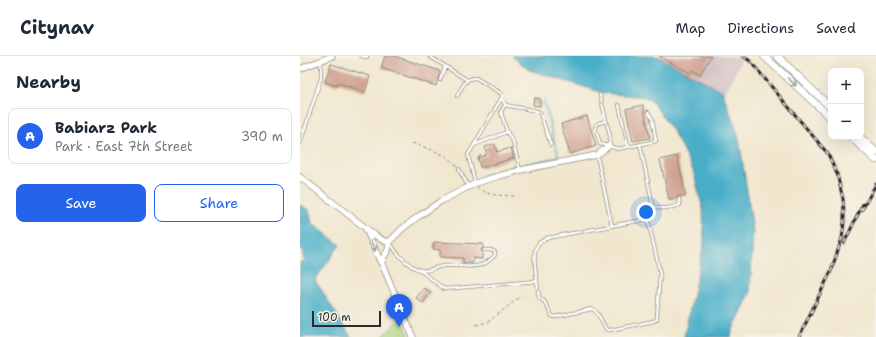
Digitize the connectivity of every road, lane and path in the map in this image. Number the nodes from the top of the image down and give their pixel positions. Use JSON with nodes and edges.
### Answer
{"nodes":[{"id":1,"x":332,"y":56,"type":"edge"},
{"id":2,"x":361,"y":56,"type":"edge"},
{"id":3,"x":367,"y":56,"type":"edge"},
{"id":4,"x":429,"y":56,"type":"edge"},
{"id":5,"x":764,"y":56,"type":"edge"},
{"id":6,"x":777,"y":56,"type":"edge"},
{"id":7,"x":321,"y":60,"type":"junction"},
{"id":8,"x":445,"y":66,"type":"junction"},
{"id":9,"x":300,"y":69,"type":"edge"},
{"id":10,"x":440,"y":80,"type":"dead end"},
{"id":11,"x":466,"y":80,"type":"junction"},
{"id":12,"x":600,"y":95,"type":"dead end"},
{"id":13,"x":457,"y":96,"type":"dead end"},
{"id":14,"x":502,"y":97,"type":"junction"},
{"id":15,"x":505,"y":105,"type":"junction"},
{"id":16,"x":619,"y":105,"type":"dead end"},
{"id":17,"x":828,"y":105,"type":"edge"},
{"id":18,"x":648,"y":112,"type":"dead end"},
{"id":19,"x":828,"y":115,"type":"edge"},
{"id":20,"x":606,"y":120,"type":"junction"},
{"id":21,"x":507,"y":132,"type":"junction"},
{"id":22,"x":861,"y":141,"type":"edge"},
{"id":23,"x":412,"y":143,"type":"dead end"},
{"id":24,"x":300,"y":144,"type":"edge"},
{"id":25,"x":640,"y":144,"type":"junction"},
{"id":26,"x":474,"y":145,"type":"junction"},
{"id":27,"x":551,"y":145,"type":"dead end"},
{"id":28,"x":609,"y":146,"type":"junction"},
{"id":29,"x":628,"y":146,"type":"junction"},
{"id":30,"x":876,"y":152,"type":"edge"},
{"id":31,"x":485,"y":154,"type":"dead end"},
{"id":32,"x":597,"y":155,"type":"junction"},
{"id":33,"x":876,"y":160,"type":"edge"},
{"id":34,"x":480,"y":167,"type":"dead end"},
{"id":35,"x":459,"y":169,"type":"joint"},
{"id":36,"x":521,"y":170,"type":"junction"},
{"id":37,"x":300,"y":177,"type":"edge"},
{"id":38,"x":472,"y":185,"type":"junction"},
{"id":39,"x":517,"y":196,"type":"dead end"},
{"id":40,"x":679,"y":199,"type":"dead end"},
{"id":41,"x":612,"y":226,"type":"junction"},
{"id":42,"x":365,"y":227,"type":"junction"},
{"id":43,"x":389,"y":242,"type":"junction"},
{"id":44,"x":484,"y":250,"type":"dead end"},
{"id":45,"x":382,"y":264,"type":"junction"},
{"id":46,"x":421,"y":270,"type":"junction"},
{"id":47,"x":537,"y":281,"type":"junction"},
{"id":48,"x":521,"y":296,"type":"dead end"},
{"id":49,"x":476,"y":325,"type":"dead end"},
{"id":50,"x":413,"y":337,"type":"edge"}],
"edges":[{"from":1,"to":7,"type":"street"},
{"from":2,"to":3,"type":"lane"},
{"from":4,"to":8,"type":"lane"},
{"from":5,"to":19,"type":"main road","one_way":true},
{"from":6,"to":17,"type":"main road"},
{"from":7,"to":9,"type":"street"},
{"from":7,"to":24,"type":"lane"},
{"from":8,"to":10,"type":"lane"},
{"from":8,"to":11,"type":"lane"},
{"from":11,"to":13,"type":"lane"},
{"from":11,"to":14,"type":"lane"},
{"from":12,"to":20,"type":"lane"},
{"from":14,"to":15,"type":"lane"},
{"from":14,"to":26,"type":"lane"},
{"from":15,"to":21,"type":"lane"},
{"from":15,"to":27,"type":"lane"},
{"from":16,"to":29,"type":"lane"},
{"from":18,"to":25,"type":"lane"},
{"from":20,"to":28,"type":"lane"},
{"from":20,"to":28,"type":"lane"},
{"from":21,"to":26,"type":"lane"},
{"from":21,"to":36,"type":"lane"},
{"from":22,"to":30,"type":"main road"},
{"from":22,"to":33,"type":"main road"},
{"from":23,"to":35,"type":"path"},
{"from":25,"to":29,"type":"lane"},
{"from":25,"to":40,"type":"lane"},
{"from":26,"to":38,"type":"lane"},
{"from":28,"to":29,"type":"lane"},
{"from":28,"to":32,"type":"street"},
{"from":31,"to":34,"type":"path"},
{"from":32,"to":36,"type":"street"},
{"from":32,"to":41,"type":"lane"},
{"from":35,"to":38,"type":"lane"},
{"from":36,"to":38,"type":"street"},
{"from":37,"to":42,"type":"street"},
{"from":38,"to":39,"type":"path"},
{"from":38,"to":43,"type":"street"},
{"from":41,"to":47,"type":"lane"},
{"from":41,"to":47,"type":"lane"},
{"from":42,"to":43,"type":"street"},
{"from":42,"to":45,"type":"street","one_way":true},
{"from":43,"to":45,"type":"street"},
{"from":43,"to":46,"type":"lane"},
{"from":44,"to":46,"type":"lane"},
{"from":45,"to":50,"type":"street"},
{"from":46,"to":47,"type":"lane"},
{"from":48,"to":49,"type":"path"}]}
